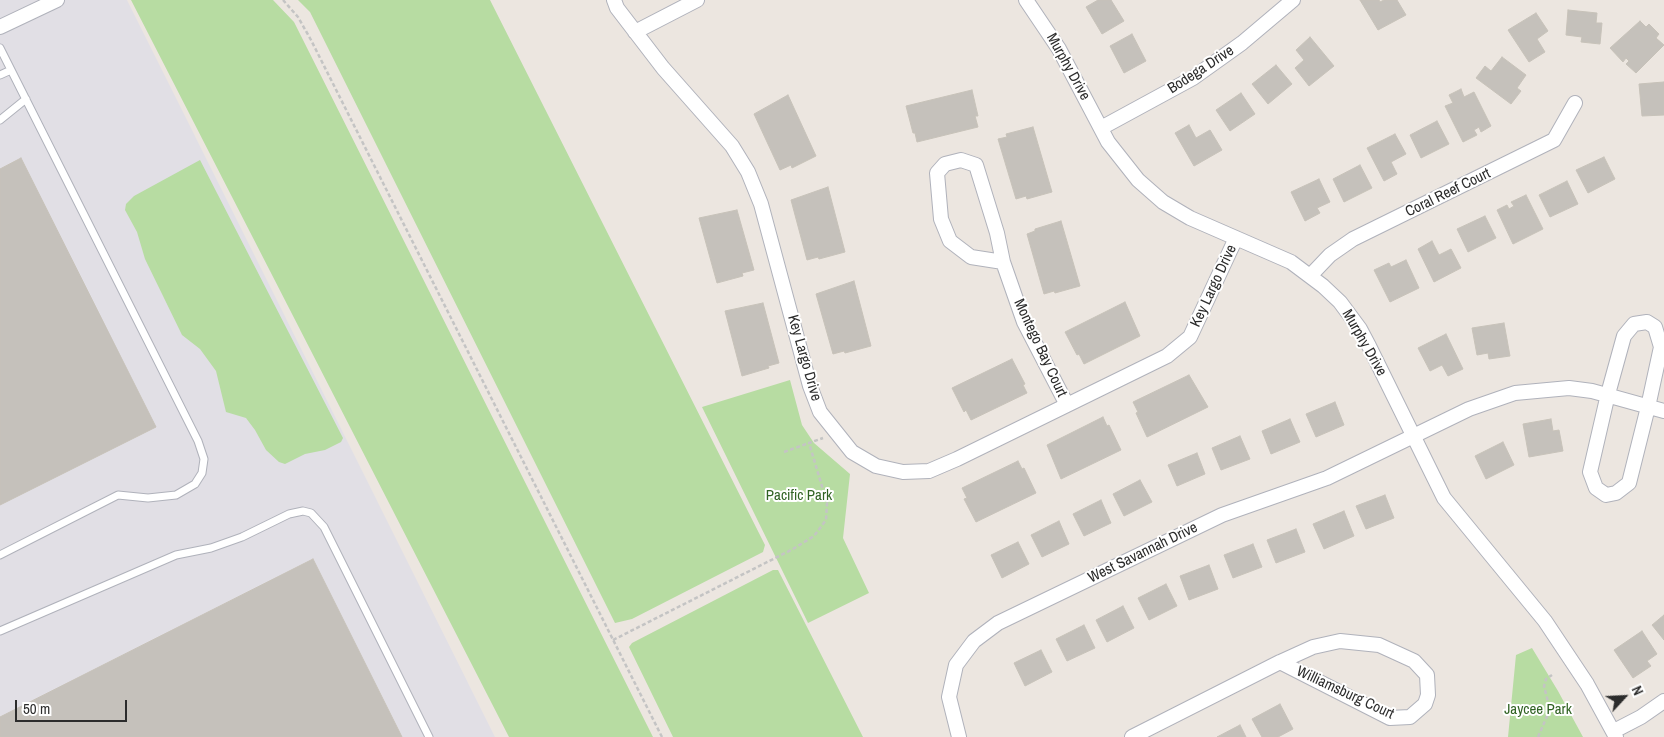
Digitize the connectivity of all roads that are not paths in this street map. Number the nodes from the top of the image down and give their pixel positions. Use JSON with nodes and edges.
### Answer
{"nodes":[{"id":1,"x":57,"y":0,"type":"edge"},
{"id":2,"x":614,"y":0,"type":"edge"},
{"id":3,"x":697,"y":0,"type":"edge"},
{"id":4,"x":1026,"y":0,"type":"edge"},
{"id":5,"x":1293,"y":0,"type":"edge"},
{"id":6,"x":0,"y":28,"type":"edge"},
{"id":7,"x":635,"y":32,"type":"junction"},
{"id":8,"x":0,"y":48,"type":"edge"},
{"id":9,"x":11,"y":70,"type":"junction"},
{"id":10,"x":0,"y":75,"type":"edge"},
{"id":11,"x":26,"y":100,"type":"junction"},
{"id":12,"x":1575,"y":103,"type":"dead end"},
{"id":13,"x":0,"y":120,"type":"edge"},
{"id":14,"x":1101,"y":128,"type":"junction"},
{"id":15,"x":1236,"y":238,"type":"junction"},
{"id":16,"x":1003,"y":262,"type":"junction"},
{"id":17,"x":1310,"y":276,"type":"junction"},
{"id":18,"x":1608,"y":394,"type":"junction"},
{"id":19,"x":1067,"y":406,"type":"junction"},
{"id":20,"x":1648,"y":407,"type":"junction"},
{"id":21,"x":1664,"y":411,"type":"edge"},
{"id":22,"x":1413,"y":435,"type":"junction"},
{"id":23,"x":0,"y":555,"type":"edge"},
{"id":24,"x":0,"y":631,"type":"edge"},
{"id":25,"x":1280,"y":662,"type":"junction"},
{"id":26,"x":1664,"y":701,"type":"edge"},
{"id":27,"x":1615,"y":734,"type":"edge"},
{"id":28,"x":429,"y":737,"type":"edge"},
{"id":29,"x":959,"y":737,"type":"edge"},
{"id":30,"x":1132,"y":737,"type":"edge"}],
"edges":[{"from":1,"to":6,"type":"street"},
{"from":2,"to":7,"type":"street","name":"Key Largo Drive"},
{"from":3,"to":7,"type":"street"},
{"from":4,"to":14,"type":"street","name":"Murphy Drive"},
{"from":5,"to":14,"type":"street","name":"Bodega Drive"},
{"from":7,"to":19,"type":"street","name":"Key Largo Drive"},
{"from":8,"to":9,"type":"lane"},
{"from":9,"to":10,"type":"lane"},
{"from":9,"to":11,"type":"lane"},
{"from":11,"to":13,"type":"lane"},
{"from":11,"to":23,"type":"lane"},
{"from":12,"to":17,"type":"street","name":"Coral Reef Court"},
{"from":14,"to":15,"type":"street","name":"Murphy Drive"},
{"from":15,"to":17,"type":"street","name":"Murphy Drive"},
{"from":15,"to":19,"type":"street","name":"Key Largo Drive"},
{"from":16,"to":16,"type":"street","name":"Montego Bay Court"},
{"from":16,"to":19,"type":"street","name":"Montego Bay Court"},
{"from":17,"to":22,"type":"street","name":"Murphy Drive"},
{"from":18,"to":20,"type":"street","name":"West Savannah Drive"},
{"from":18,"to":20,"type":"street"},
{"from":18,"to":20,"type":"street"},
{"from":18,"to":22,"type":"street","name":"West Savannah Drive"},
{"from":20,"to":21,"type":"street","name":"West Savannah Drive"},
{"from":22,"to":27,"type":"street","name":"Murphy Drive"},
{"from":22,"to":29,"type":"street","name":"West Savannah Drive"},
{"from":24,"to":28,"type":"lane"},
{"from":25,"to":25,"type":"street","name":"Williamsburg Court"},
{"from":25,"to":30,"type":"street","name":"Williamsburg Court"},
{"from":26,"to":27,"type":"street"}]}
